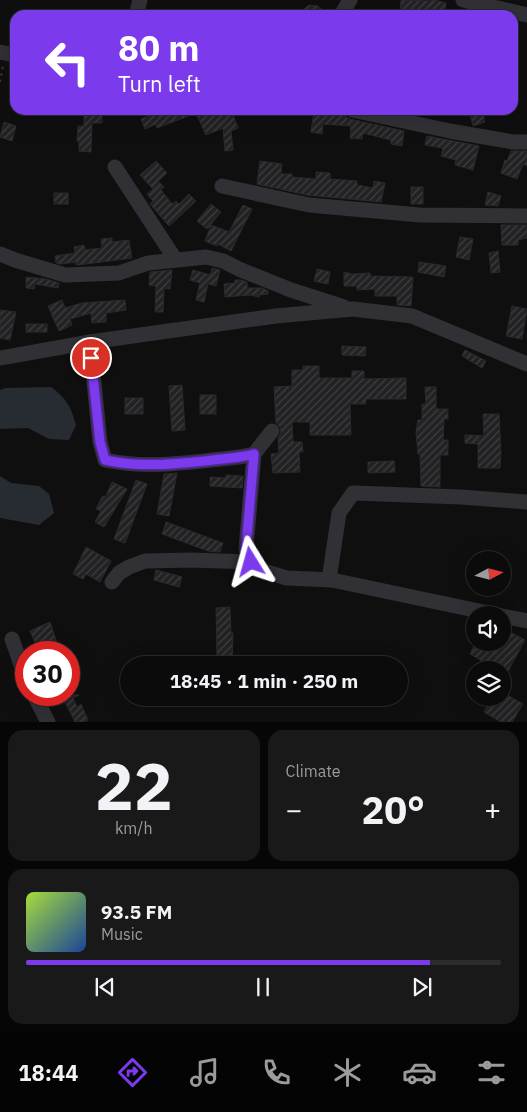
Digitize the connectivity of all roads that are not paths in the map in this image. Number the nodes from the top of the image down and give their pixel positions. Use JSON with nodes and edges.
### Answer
{"nodes":[{"id":1,"x":463,"y":0,"type":"edge"},
{"id":2,"x":509,"y":10,"type":"edge"},
{"id":3,"x":375,"y":115,"type":"edge"},
{"id":4,"x":527,"y":142,"type":"edge"},
{"id":5,"x":114,"y":168,"type":"dead end"},
{"id":6,"x":222,"y":186,"type":"dead end"},
{"id":7,"x":527,"y":216,"type":"edge"},
{"id":8,"x":0,"y":254,"type":"edge"},
{"id":9,"x":175,"y":259,"type":"junction"},
{"id":10,"x":353,"y":309,"type":"junction"},
{"id":11,"x":90,"y":342,"type":"junction"},
{"id":12,"x":0,"y":358,"type":"edge"},
{"id":13,"x":527,"y":364,"type":"edge"},
{"id":14,"x":272,"y":431,"type":"dead end"},
{"id":15,"x":254,"y":454,"type":"junction"},
{"id":16,"x":527,"y":502,"type":"edge"},
{"id":17,"x":251,"y":562,"type":"junction"},
{"id":18,"x":332,"y":580,"type":"junction"},
{"id":19,"x":112,"y":582,"type":"dead end"},
{"id":20,"x":466,"y":608,"type":"edge"},
{"id":21,"x":511,"y":618,"type":"edge"},
{"id":22,"x":527,"y":621,"type":"edge"},
{"id":23,"x":12,"y":639,"type":"dead end"},
{"id":24,"x":15,"y":647,"type":"edge"},
{"id":25,"x":40,"y":706,"type":"edge"},
{"id":26,"x":48,"y":722,"type":"edge"}],
"edges":[{"from":1,"to":2,"type":"street"},
{"from":3,"to":4,"type":"street"},
{"from":5,"to":9,"type":"street"},
{"from":6,"to":7,"type":"street"},
{"from":8,"to":9,"type":"street"},
{"from":9,"to":10,"type":"street"},
{"from":10,"to":11,"type":"street"},
{"from":10,"to":13,"type":"street"},
{"from":11,"to":12,"type":"street"},
{"from":11,"to":15,"type":"street"},
{"from":14,"to":15,"type":"street"},
{"from":15,"to":17,"type":"street"},
{"from":16,"to":18,"type":"street"},
{"from":17,"to":18,"type":"street"},
{"from":17,"to":19,"type":"street"},
{"from":18,"to":20,"type":"street"},
{"from":21,"to":22,"type":"street"},
{"from":23,"to":24,"type":"street"},
{"from":25,"to":26,"type":"street"}]}
